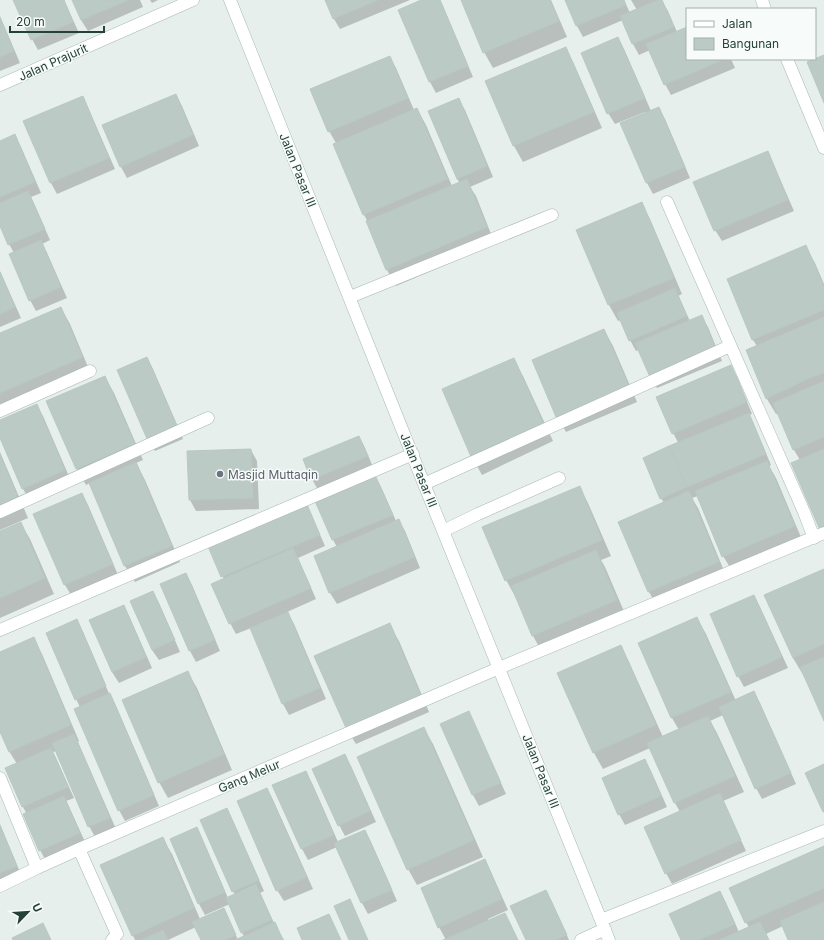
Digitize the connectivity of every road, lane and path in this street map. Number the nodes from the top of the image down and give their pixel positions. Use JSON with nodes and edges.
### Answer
{"nodes":[{"id":1,"x":193,"y":0,"type":"edge"},
{"id":2,"x":230,"y":0,"type":"edge"},
{"id":3,"x":786,"y":60,"type":"edge"},
{"id":4,"x":0,"y":86,"type":"edge"},
{"id":5,"x":824,"y":148,"type":"edge"},
{"id":6,"x":667,"y":202,"type":"dead end"},
{"id":7,"x":552,"y":215,"type":"dead end"},
{"id":8,"x":350,"y":297,"type":"junction"},
{"id":9,"x":730,"y":346,"type":"junction"},
{"id":10,"x":90,"y":371,"type":"dead end"},
{"id":11,"x":0,"y":411,"type":"edge"},
{"id":12,"x":208,"y":418,"type":"dead end"},
{"id":13,"x":413,"y":454,"type":"junction"},
{"id":14,"x":559,"y":478,"type":"dead end"},
{"id":15,"x":424,"y":484,"type":"junction"},
{"id":16,"x":0,"y":512,"type":"edge"},
{"id":17,"x":443,"y":531,"type":"junction"},
{"id":18,"x":819,"y":535,"type":"edge"},
{"id":19,"x":0,"y":630,"type":"edge"},
{"id":20,"x":499,"y":668,"type":"junction"},
{"id":21,"x":0,"y":778,"type":"edge"},
{"id":22,"x":824,"y":831,"type":"edge"},
{"id":23,"x":80,"y":848,"type":"junction"},
{"id":24,"x":37,"y":868,"type":"junction"},
{"id":25,"x":0,"y":886,"type":"edge"},
{"id":26,"x":605,"y":930,"type":"edge"},
{"id":27,"x":112,"y":940,"type":"edge"},
{"id":28,"x":581,"y":940,"type":"edge"}],
"edges":[{"from":1,"to":4,"type":"street","name":"Jalan Prajurit"},
{"from":2,"to":8,"type":"street","name":"Jalan Pasar III"},
{"from":3,"to":5,"type":"street"},
{"from":6,"to":9,"type":"street"},
{"from":7,"to":8,"type":"street"},
{"from":8,"to":13,"type":"street","name":"Jalan Pasar III"},
{"from":9,"to":15,"type":"street"},
{"from":9,"to":18,"type":"street"},
{"from":10,"to":11,"type":"street"},
{"from":12,"to":16,"type":"street"},
{"from":13,"to":15,"type":"street","name":"Jalan Pasar III"},
{"from":13,"to":19,"type":"street"},
{"from":14,"to":17,"type":"street"},
{"from":15,"to":17,"type":"street","name":"Jalan Pasar III"},
{"from":17,"to":20,"type":"street","name":"Jalan Pasar III"},
{"from":18,"to":20,"type":"street","name":"Gang Melur"},
{"from":20,"to":23,"type":"street","name":"Gang Melur"},
{"from":20,"to":26,"type":"street","name":"Jalan Pasar III"},
{"from":21,"to":24,"type":"street"},
{"from":22,"to":26,"type":"street"},
{"from":23,"to":24,"type":"street","name":"Gang Melur"},
{"from":23,"to":27,"type":"street"},
{"from":24,"to":25,"type":"street","name":"Gang Melur"},
{"from":26,"to":28,"type":"street"}]}
